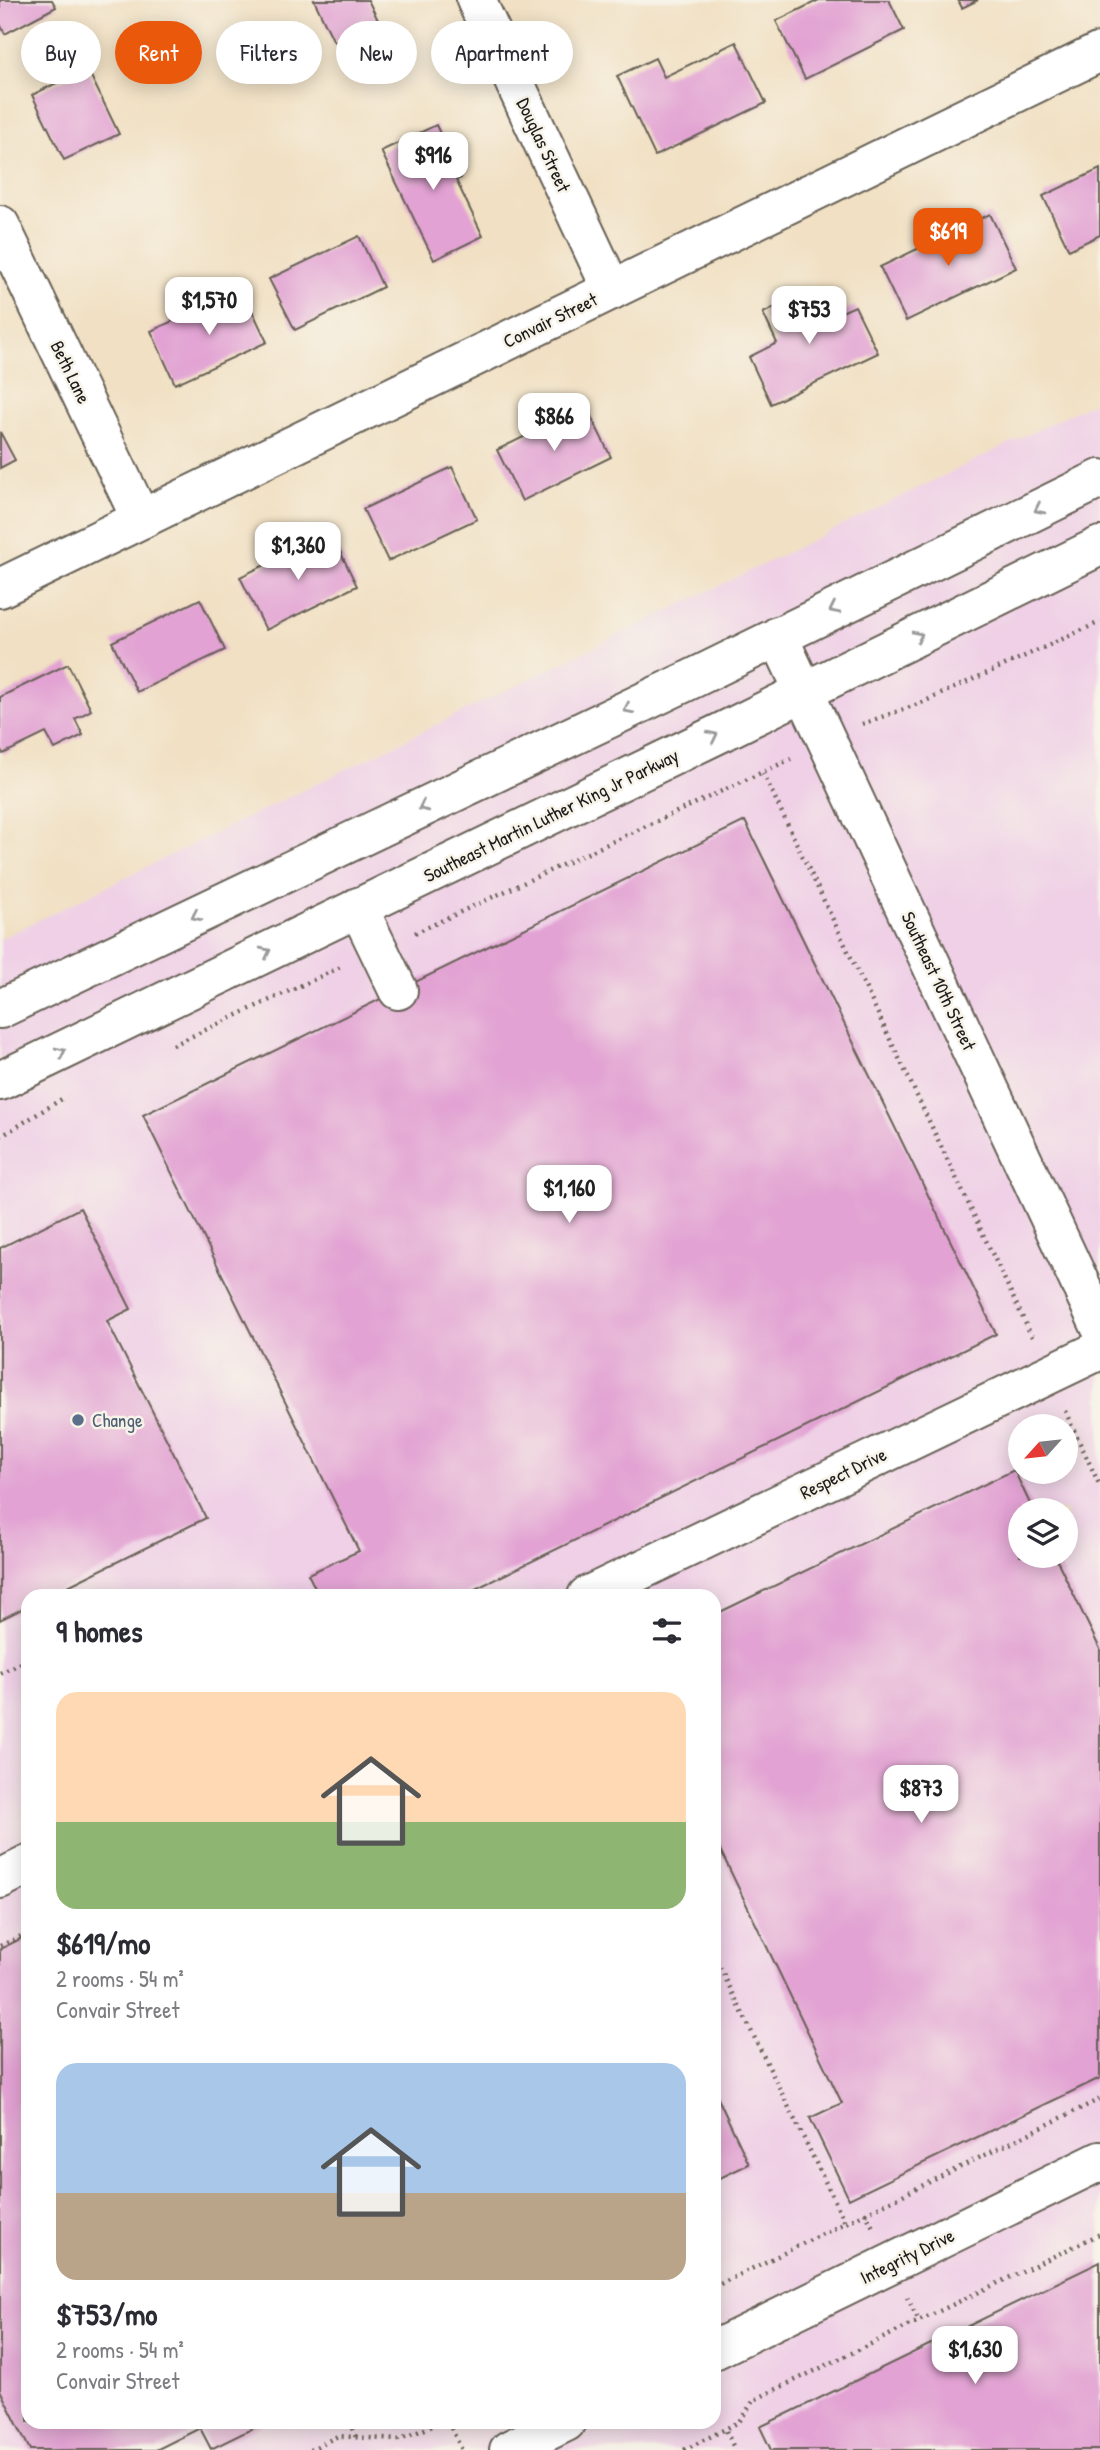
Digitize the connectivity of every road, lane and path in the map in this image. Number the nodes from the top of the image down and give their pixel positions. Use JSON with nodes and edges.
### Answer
{"nodes":[{"id":1,"x":476,"y":0,"type":"edge"},
{"id":2,"x":1100,"y":52,"type":"edge"},
{"id":3,"x":0,"y":225,"type":"edge"},
{"id":4,"x":612,"y":290,"type":"junction"},
{"id":5,"x":1100,"y":479,"type":"edge"},
{"id":6,"x":141,"y":519,"type":"junction"},
{"id":7,"x":1100,"y":546,"type":"edge"},
{"id":8,"x":0,"y":588,"type":"edge"},
{"id":9,"x":1100,"y":622,"type":"edge"},
{"id":10,"x":778,"y":636,"type":"junction"},
{"id":11,"x":804,"y":692,"type":"junction"},
{"id":12,"x":871,"y":720,"type":"dead end"},
{"id":13,"x":763,"y":773,"type":"dead end"},
{"id":14,"x":358,"y":908,"type":"junction"},
{"id":15,"x":398,"y":990,"type":"dead end"},
{"id":16,"x":0,"y":1009,"type":"edge"},
{"id":17,"x":0,"y":1082,"type":"edge"},
{"id":18,"x":1100,"y":1326,"type":"edge"},
{"id":19,"x":1032,"y":1336,"type":"dead end"},
{"id":20,"x":1100,"y":1350,"type":"edge"},
{"id":21,"x":1078,"y":1439,"type":"edge"},
{"id":22,"x":1100,"y":1486,"type":"edge"},
{"id":23,"x":601,"y":1589,"type":"edge"},
{"id":24,"x":21,"y":1663,"type":"edge"},
{"id":25,"x":0,"y":1673,"type":"edge"},
{"id":26,"x":21,"y":1868,"type":"edge"},
{"id":27,"x":0,"y":1879,"type":"edge"},
{"id":28,"x":21,"y":1936,"type":"edge"},
{"id":29,"x":0,"y":1946,"type":"edge"},
{"id":30,"x":721,"y":1969,"type":"edge"},
{"id":31,"x":1100,"y":2099,"type":"edge"},
{"id":32,"x":1100,"y":2161,"type":"edge"},
{"id":33,"x":845,"y":2222,"type":"junction"},
{"id":34,"x":1100,"y":2234,"type":"edge"},
{"id":35,"x":721,"y":2284,"type":"edge"},
{"id":36,"x":721,"y":2347,"type":"edge"},
{"id":37,"x":352,"y":2429,"type":"edge"},
{"id":38,"x":425,"y":2429,"type":"edge"},
{"id":39,"x":452,"y":2429,"type":"edge"},
{"id":40,"x":552,"y":2429,"type":"edge"},
{"id":41,"x":726,"y":2431,"type":"junction"},
{"id":42,"x":357,"y":2438,"type":"junction"},
{"id":43,"x":310,"y":2450,"type":"edge"},
{"id":44,"x":462,"y":2450,"type":"edge"},
{"id":45,"x":509,"y":2450,"type":"edge"},
{"id":46,"x":684,"y":2450,"type":"edge"},
{"id":47,"x":735,"y":2450,"type":"edge"}],
"edges":[{"from":1,"to":4,"type":"street","name":"Douglas Street"},
{"from":2,"to":4,"type":"street","name":"Convair Street"},
{"from":3,"to":6,"type":"street","name":"Beth Lane"},
{"from":4,"to":6,"type":"street","name":"Convair Street"},
{"from":5,"to":10,"type":"street","one_way":true},
{"from":6,"to":8,"type":"street","name":"Convair Street"},
{"from":11,"to":7,"type":"street","name":"Southeast Martin Luther King Jr Parkway","one_way":true},
{"from":9,"to":12,"type":"path"},
{"from":10,"to":11,"type":"street","name":"Southeast 10th Street"},
{"from":10,"to":16,"type":"street","one_way":true},
{"from":14,"to":11,"type":"street","name":"Southeast Martin Luther King Jr Parkway","one_way":true},
{"from":11,"to":18,"type":"street","name":"Southeast 10th Street"},
{"from":13,"to":19,"type":"path"},
{"from":14,"to":15,"type":"street"},
{"from":17,"to":14,"type":"street","name":"Southeast Martin Luther King Jr Parkway","one_way":true},
{"from":20,"to":23,"type":"street","name":"Respect Drive"},
{"from":21,"to":22,"type":"path"},
{"from":24,"to":25,"type":"path"},
{"from":26,"to":27,"type":"street"},
{"from":28,"to":29,"type":"path"},
{"from":30,"to":33,"type":"path"},
{"from":31,"to":33,"type":"path"},
{"from":32,"to":36,"type":"street","name":"Integrity Drive"},
{"from":33,"to":35,"type":"path"},
{"from":34,"to":41,"type":"path"},
{"from":37,"to":42,"type":"path"},
{"from":38,"to":42,"type":"path"},
{"from":39,"to":44,"type":"path"},
{"from":40,"to":45,"type":"street"},
{"from":41,"to":46,"type":"path"},
{"from":41,"to":47,"type":"path"},
{"from":42,"to":43,"type":"path"}]}
